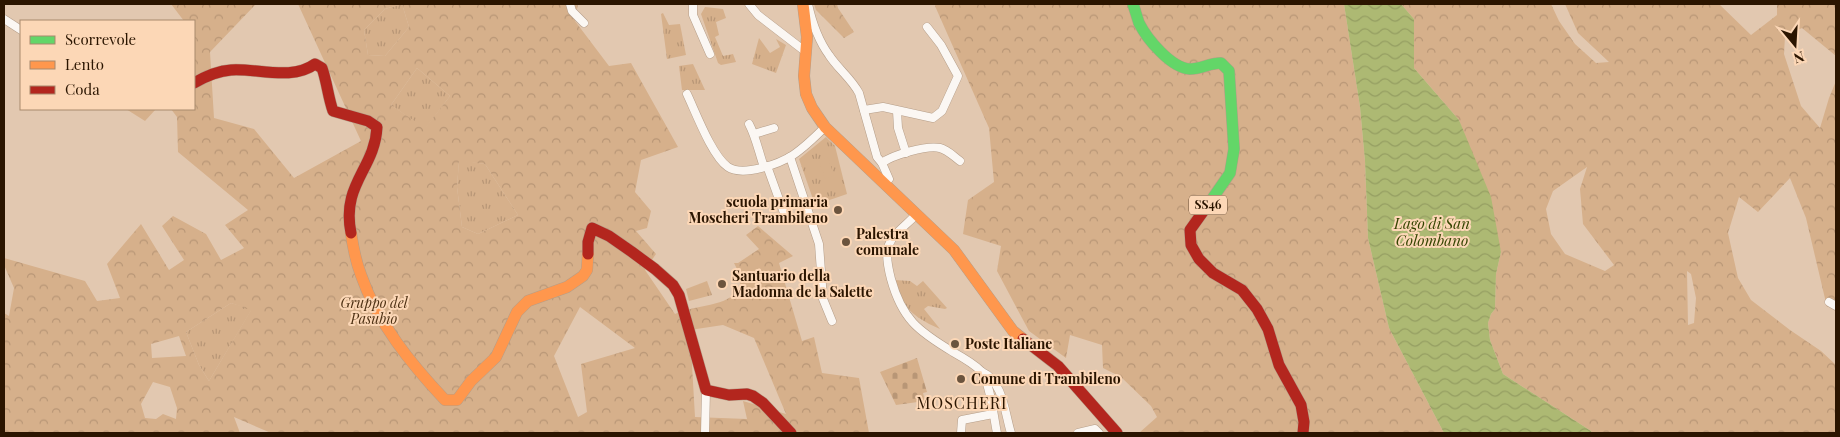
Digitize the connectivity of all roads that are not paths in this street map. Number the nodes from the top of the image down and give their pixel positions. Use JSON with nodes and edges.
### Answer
{"nodes":[{"id":1,"x":570,"y":4,"type":"edge"},
{"id":2,"x":692,"y":4,"type":"edge"},
{"id":3,"x":748,"y":4,"type":"edge"},
{"id":4,"x":803,"y":4,"type":"edge"},
{"id":5,"x":808,"y":4,"type":"edge"},
{"id":6,"x":1133,"y":4,"type":"edge"},
{"id":7,"x":4,"y":19,"type":"edge"},
{"id":8,"x":584,"y":23,"type":"dead end"},
{"id":9,"x":927,"y":27,"type":"dead end"},
{"id":10,"x":20,"y":29,"type":"edge"},
{"id":11,"x":806,"y":52,"type":"junction"},
{"id":12,"x":710,"y":54,"type":"dead end"},
{"id":13,"x":195,"y":82,"type":"edge"},
{"id":14,"x":687,"y":94,"type":"dead end"},
{"id":15,"x":864,"y":110,"type":"junction"},
{"id":16,"x":897,"y":111,"type":"junction"},
{"id":17,"x":749,"y":124,"type":"dead end"},
{"id":18,"x":824,"y":127,"type":"junction"},
{"id":19,"x":774,"y":128,"type":"dead end"},
{"id":20,"x":754,"y":134,"type":"junction"},
{"id":21,"x":906,"y":153,"type":"junction"},
{"id":22,"x":790,"y":157,"type":"junction"},
{"id":23,"x":960,"y":161,"type":"dead end"},
{"id":24,"x":882,"y":163,"type":"junction"},
{"id":25,"x":766,"y":166,"type":"junction"},
{"id":26,"x":884,"y":182,"type":"junction"},
{"id":27,"x":784,"y":213,"type":"dead end"},
{"id":28,"x":916,"y":215,"type":"junction"},
{"id":29,"x":832,"y":322,"type":"dead end"},
{"id":30,"x":982,"y":372,"type":"junction"},
{"id":31,"x":706,"y":390,"type":"junction"},
{"id":32,"x":993,"y":414,"type":"junction"},
{"id":33,"x":705,"y":433,"type":"edge"},
{"id":34,"x":791,"y":433,"type":"edge"},
{"id":35,"x":961,"y":433,"type":"edge"},
{"id":36,"x":997,"y":433,"type":"edge"},
{"id":37,"x":1011,"y":433,"type":"edge"},
{"id":38,"x":1078,"y":433,"type":"edge"},
{"id":39,"x":1099,"y":433,"type":"edge"},
{"id":40,"x":1117,"y":433,"type":"edge"},
{"id":41,"x":1303,"y":433,"type":"edge"}],
"edges":[{"from":1,"to":8,"type":"street"},
{"from":2,"to":12,"type":"street"},
{"from":3,"to":11,"type":"street"},
{"from":4,"to":11,"type":"street"},
{"from":5,"to":15,"type":"street"},
{"from":6,"to":41,"type":"street","number":"SS46"},
{"from":7,"to":10,"type":"street"},
{"from":9,"to":16,"type":"street"},
{"from":11,"to":18,"type":"street"},
{"from":13,"to":31,"type":"street"},
{"from":14,"to":25,"type":"street"},
{"from":15,"to":16,"type":"street"},
{"from":15,"to":24,"type":"street"},
{"from":16,"to":21,"type":"street"},
{"from":17,"to":20,"type":"street"},
{"from":18,"to":22,"type":"street"},
{"from":18,"to":26,"type":"street"},
{"from":19,"to":20,"type":"street"},
{"from":20,"to":25,"type":"street"},
{"from":21,"to":23,"type":"street"},
{"from":21,"to":24,"type":"street"},
{"from":22,"to":25,"type":"street"},
{"from":22,"to":29,"type":"street"},
{"from":24,"to":26,"type":"street"},
{"from":25,"to":27,"type":"street"},
{"from":26,"to":28,"type":"street"},
{"from":28,"to":30,"type":"street"},
{"from":28,"to":40,"type":"street"},
{"from":30,"to":32,"type":"street"},
{"from":30,"to":37,"type":"street"},
{"from":31,"to":33,"type":"street"},
{"from":31,"to":34,"type":"street"},
{"from":32,"to":35,"type":"street"},
{"from":32,"to":36,"type":"street"},
{"from":38,"to":39,"type":"street"}]}
